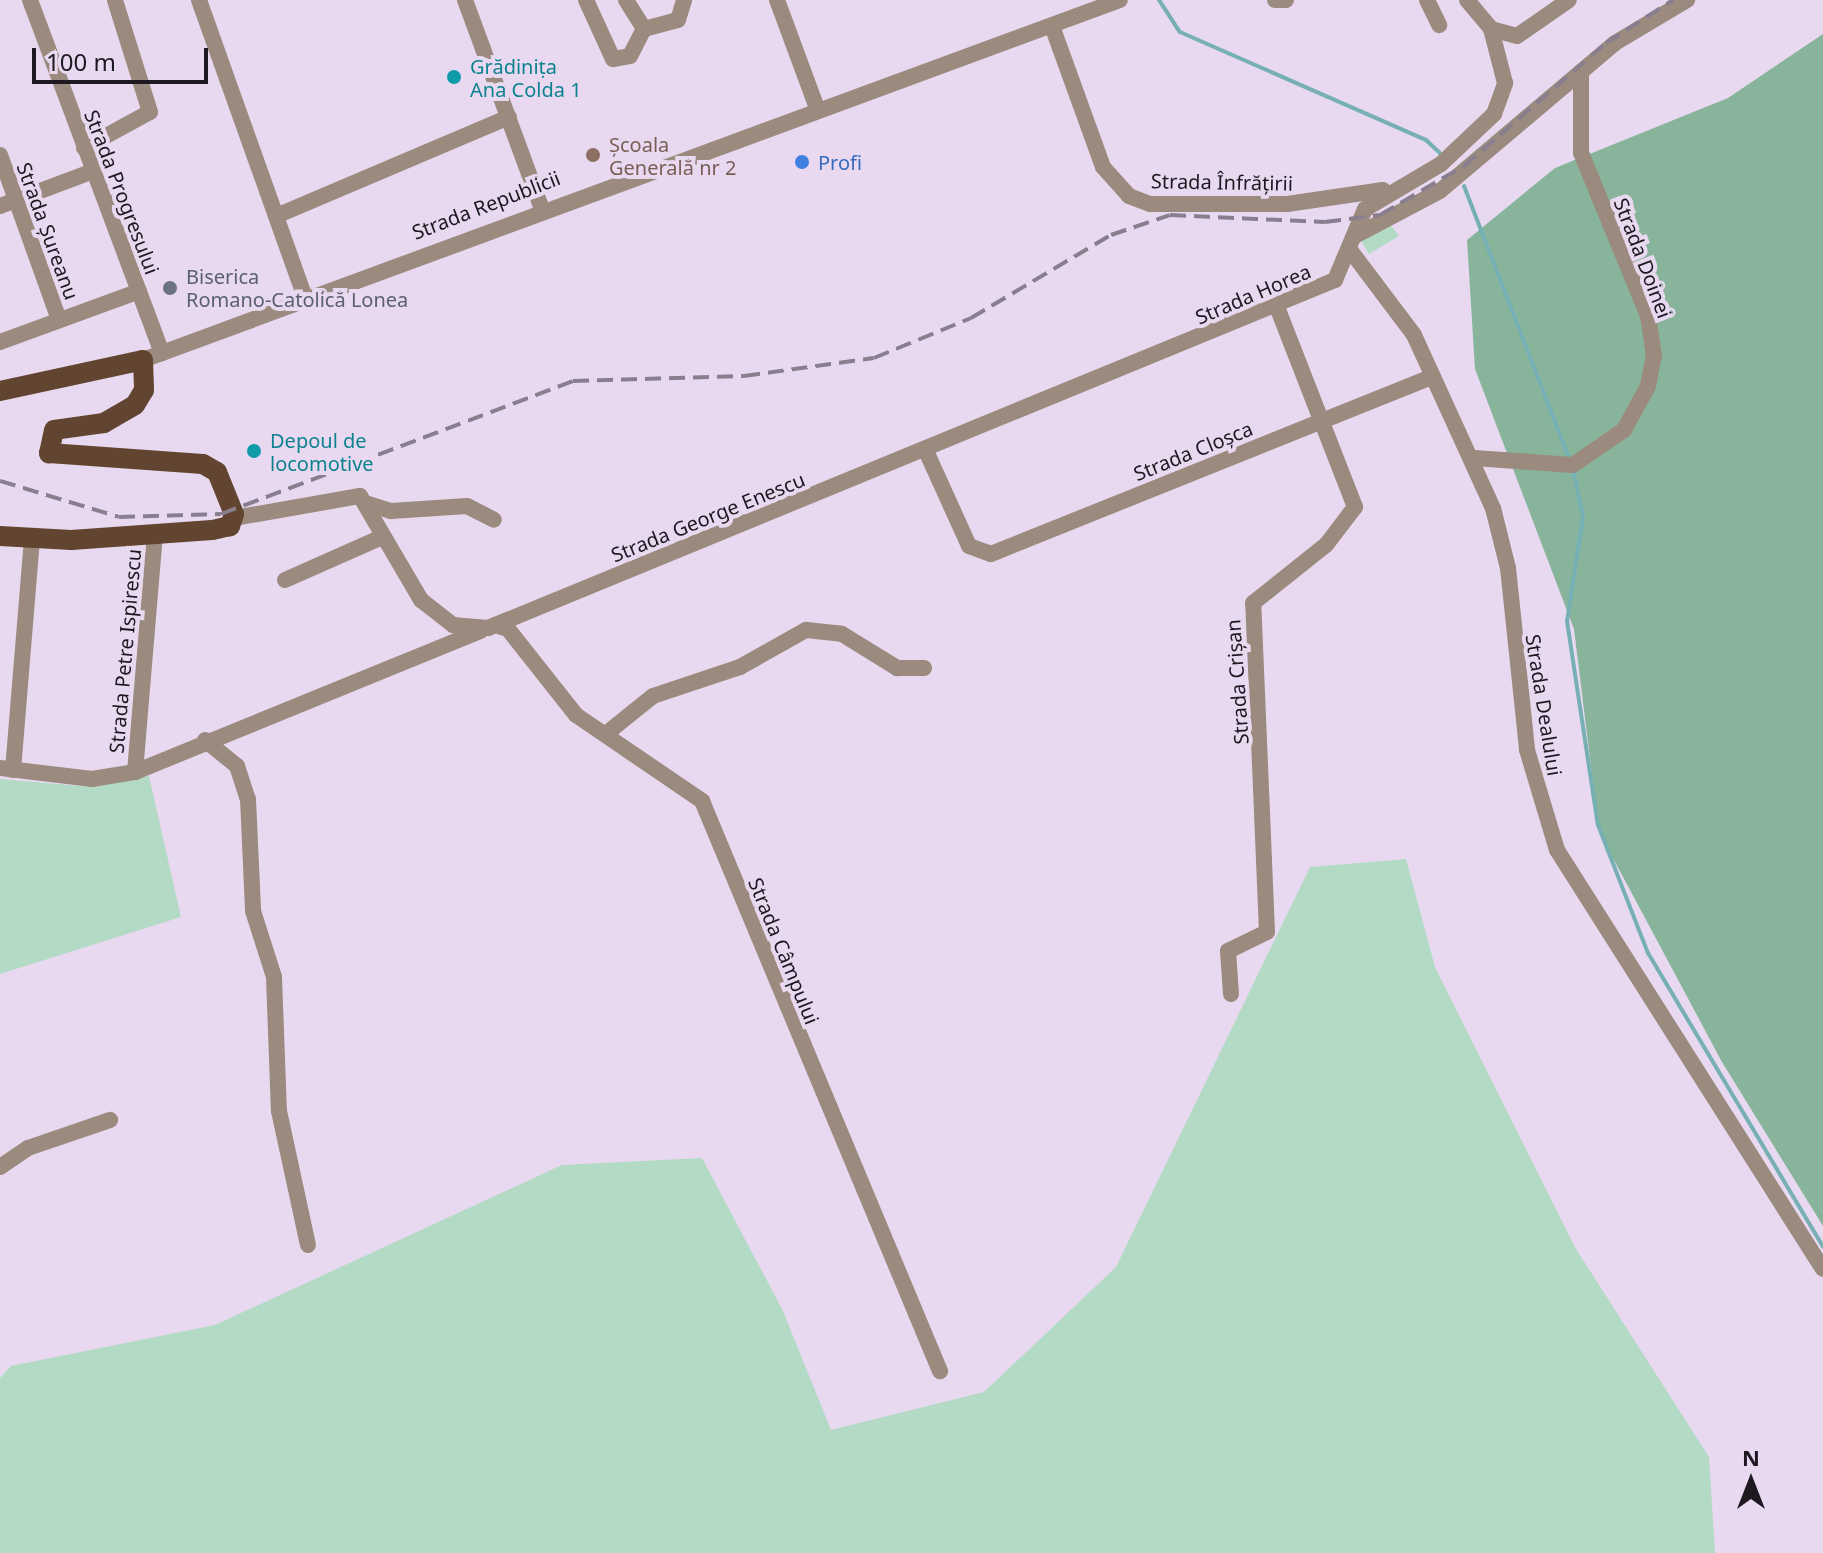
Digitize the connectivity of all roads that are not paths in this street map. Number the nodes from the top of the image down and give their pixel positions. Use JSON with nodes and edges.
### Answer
{"nodes":[{"id":1,"x":30,"y":0,"type":"edge"},
{"id":2,"x":115,"y":0,"type":"edge"},
{"id":3,"x":199,"y":0,"type":"edge"},
{"id":4,"x":465,"y":0,"type":"edge"},
{"id":5,"x":586,"y":0,"type":"edge"},
{"id":6,"x":626,"y":0,"type":"edge"},
{"id":7,"x":684,"y":0,"type":"edge"},
{"id":8,"x":777,"y":0,"type":"edge"},
{"id":9,"x":1120,"y":0,"type":"edge"},
{"id":10,"x":1275,"y":0,"type":"edge"},
{"id":11,"x":1286,"y":0,"type":"edge"},
{"id":12,"x":1427,"y":0,"type":"edge"},
{"id":13,"x":1467,"y":0,"type":"edge"},
{"id":14,"x":1569,"y":0,"type":"edge"},
{"id":15,"x":1650,"y":0,"type":"edge"},
{"id":16,"x":1687,"y":0,"type":"edge"},
{"id":17,"x":1652,"y":19,"type":"junction"},
{"id":18,"x":1439,"y":25,"type":"dead end"},
{"id":19,"x":1052,"y":26,"type":"junction"},
{"id":20,"x":644,"y":29,"type":"junction"},
{"id":21,"x":1491,"y":29,"type":"junction"},
{"id":22,"x":1581,"y":72,"type":"junction"},
{"id":23,"x":818,"y":111,"type":"junction"},
{"id":24,"x":509,"y":117,"type":"junction"},
{"id":25,"x":84,"y":148,"type":"junction"},
{"id":26,"x":0,"y":155,"type":"edge"},
{"id":27,"x":93,"y":171,"type":"junction"},
{"id":28,"x":1406,"y":185,"type":"junction"},
{"id":29,"x":8,"y":203,"type":"edge"},
{"id":30,"x":542,"y":209,"type":"junction"},
{"id":31,"x":276,"y":216,"type":"junction"},
{"id":32,"x":1351,"y":244,"type":"junction"},
{"id":33,"x":139,"y":291,"type":"junction"},
{"id":34,"x":305,"y":298,"type":"junction"},
{"id":35,"x":1277,"y":307,"type":"junction"},
{"id":36,"x":59,"y":320,"type":"junction"},
{"id":37,"x":0,"y":342,"type":"edge"},
{"id":38,"x":153,"y":356,"type":"junction"},
{"id":39,"x":1433,"y":376,"type":"junction"},
{"id":40,"x":0,"y":391,"type":"edge"},
{"id":41,"x":1322,"y":421,"type":"junction"},
{"id":42,"x":926,"y":451,"type":"junction"},
{"id":43,"x":1474,"y":458,"type":"junction"},
{"id":44,"x":369,"y":504,"type":"junction"},
{"id":45,"x":234,"y":518,"type":"junction"},
{"id":46,"x":494,"y":520,"type":"dead end"},
{"id":47,"x":155,"y":533,"type":"junction"},
{"id":48,"x":0,"y":536,"type":"edge"},
{"id":49,"x":380,"y":538,"type":"junction"},
{"id":50,"x":32,"y":539,"type":"junction"},
{"id":51,"x":285,"y":580,"type":"dead end"},
{"id":52,"x":496,"y":625,"type":"junction"},
{"id":53,"x":924,"y":668,"type":"dead end"},
{"id":54,"x":607,"y":733,"type":"junction"},
{"id":55,"x":205,"y":740,"type":"junction"},
{"id":56,"x":7,"y":769,"type":"edge"},
{"id":57,"x":142,"y":769,"type":"junction"},
{"id":58,"x":1231,"y":994,"type":"dead end"},
{"id":59,"x":110,"y":1120,"type":"dead end"},
{"id":60,"x":0,"y":1167,"type":"edge"},
{"id":61,"x":308,"y":1245,"type":"dead end"},
{"id":62,"x":1823,"y":1269,"type":"edge"},
{"id":63,"x":940,"y":1371,"type":"dead end"}],
"edges":[{"from":1,"to":25,"type":"street","name":"Strada Progresului"},
{"from":2,"to":25,"type":"street"},
{"from":3,"to":31,"type":"street"},
{"from":4,"to":24,"type":"street"},
{"from":5,"to":20,"type":"street"},
{"from":6,"to":20,"type":"street"},
{"from":7,"to":20,"type":"street"},
{"from":8,"to":23,"type":"street"},
{"from":9,"to":19,"type":"street","name":"Strada Republicii"},
{"from":10,"to":11,"type":"street"},
{"from":12,"to":18,"type":"street"},
{"from":13,"to":21,"type":"street"},
{"from":14,"to":21,"type":"street"},
{"from":15,"to":17,"type":"street"},
{"from":16,"to":17,"type":"street"},
{"from":17,"to":22,"type":"street"},
{"from":19,"to":23,"type":"street","name":"Strada Republicii"},
{"from":19,"to":28,"type":"street","name":"Strada Înfrățirii"},
{"from":21,"to":28,"type":"street","name":"Strada Horea"},
{"from":22,"to":32,"type":"street"},
{"from":22,"to":43,"type":"street","name":"Strada Doinei"},
{"from":23,"to":30,"type":"street","name":"Strada Republicii"},
{"from":24,"to":30,"type":"street"},
{"from":24,"to":31,"type":"street"},
{"from":25,"to":27,"type":"street","name":"Strada Progresului"},
{"from":26,"to":29,"type":"street","name":"Strada Șureanu"},
{"from":27,"to":29,"type":"street"},
{"from":27,"to":33,"type":"street","name":"Strada Progresului"},
{"from":28,"to":32,"type":"street","name":"Strada Horea"},
{"from":29,"to":36,"type":"street","name":"Strada Șureanu"},
{"from":30,"to":34,"type":"street","name":"Strada Republicii"},
{"from":31,"to":34,"type":"street"},
{"from":32,"to":35,"type":"street","name":"Strada Horea"},
{"from":32,"to":39,"type":"street","name":"Strada Dealului"},
{"from":33,"to":36,"type":"street"},
{"from":33,"to":38,"type":"street","name":"Strada Progresului"},
{"from":34,"to":38,"type":"street","name":"Strada Republicii"},
{"from":35,"to":41,"type":"street","name":"Strada Crișan"},
{"from":35,"to":42,"type":"street","name":"Strada Horea"},
{"from":36,"to":37,"type":"street"},
{"from":38,"to":40,"type":"main road","name":"Strada Republicii"},
{"from":38,"to":45,"type":"main road"},
{"from":39,"to":41,"type":"street","name":"Strada Cloșca"},
{"from":39,"to":43,"type":"street","name":"Strada Dealului"},
{"from":41,"to":42,"type":"street","name":"Strada Cloșca"},
{"from":41,"to":58,"type":"street","name":"Strada Crișan"},
{"from":42,"to":52,"type":"street","name":"Strada George Enescu"},
{"from":43,"to":62,"type":"street","name":"Strada Dealului"},
{"from":44,"to":45,"type":"street"},
{"from":44,"to":46,"type":"street"},
{"from":44,"to":49,"type":"street"},
{"from":45,"to":47,"type":"main road"},
{"from":47,"to":50,"type":"main road"},
{"from":47,"to":57,"type":"street","name":"Strada Petre Ispirescu"},
{"from":48,"to":50,"type":"main road"},
{"from":49,"to":51,"type":"street"},
{"from":49,"to":52,"type":"street"},
{"from":50,"to":56,"type":"street"},
{"from":52,"to":54,"type":"street","name":"Strada Câmpului"},
{"from":52,"to":55,"type":"street","name":"Strada George Enescu"},
{"from":53,"to":54,"type":"street"},
{"from":54,"to":63,"type":"street","name":"Strada Câmpului"},
{"from":55,"to":57,"type":"street","name":"Strada George Enescu"},
{"from":55,"to":61,"type":"street"},
{"from":56,"to":57,"type":"street","name":"Strada George Enescu"},
{"from":59,"to":60,"type":"street"}]}
